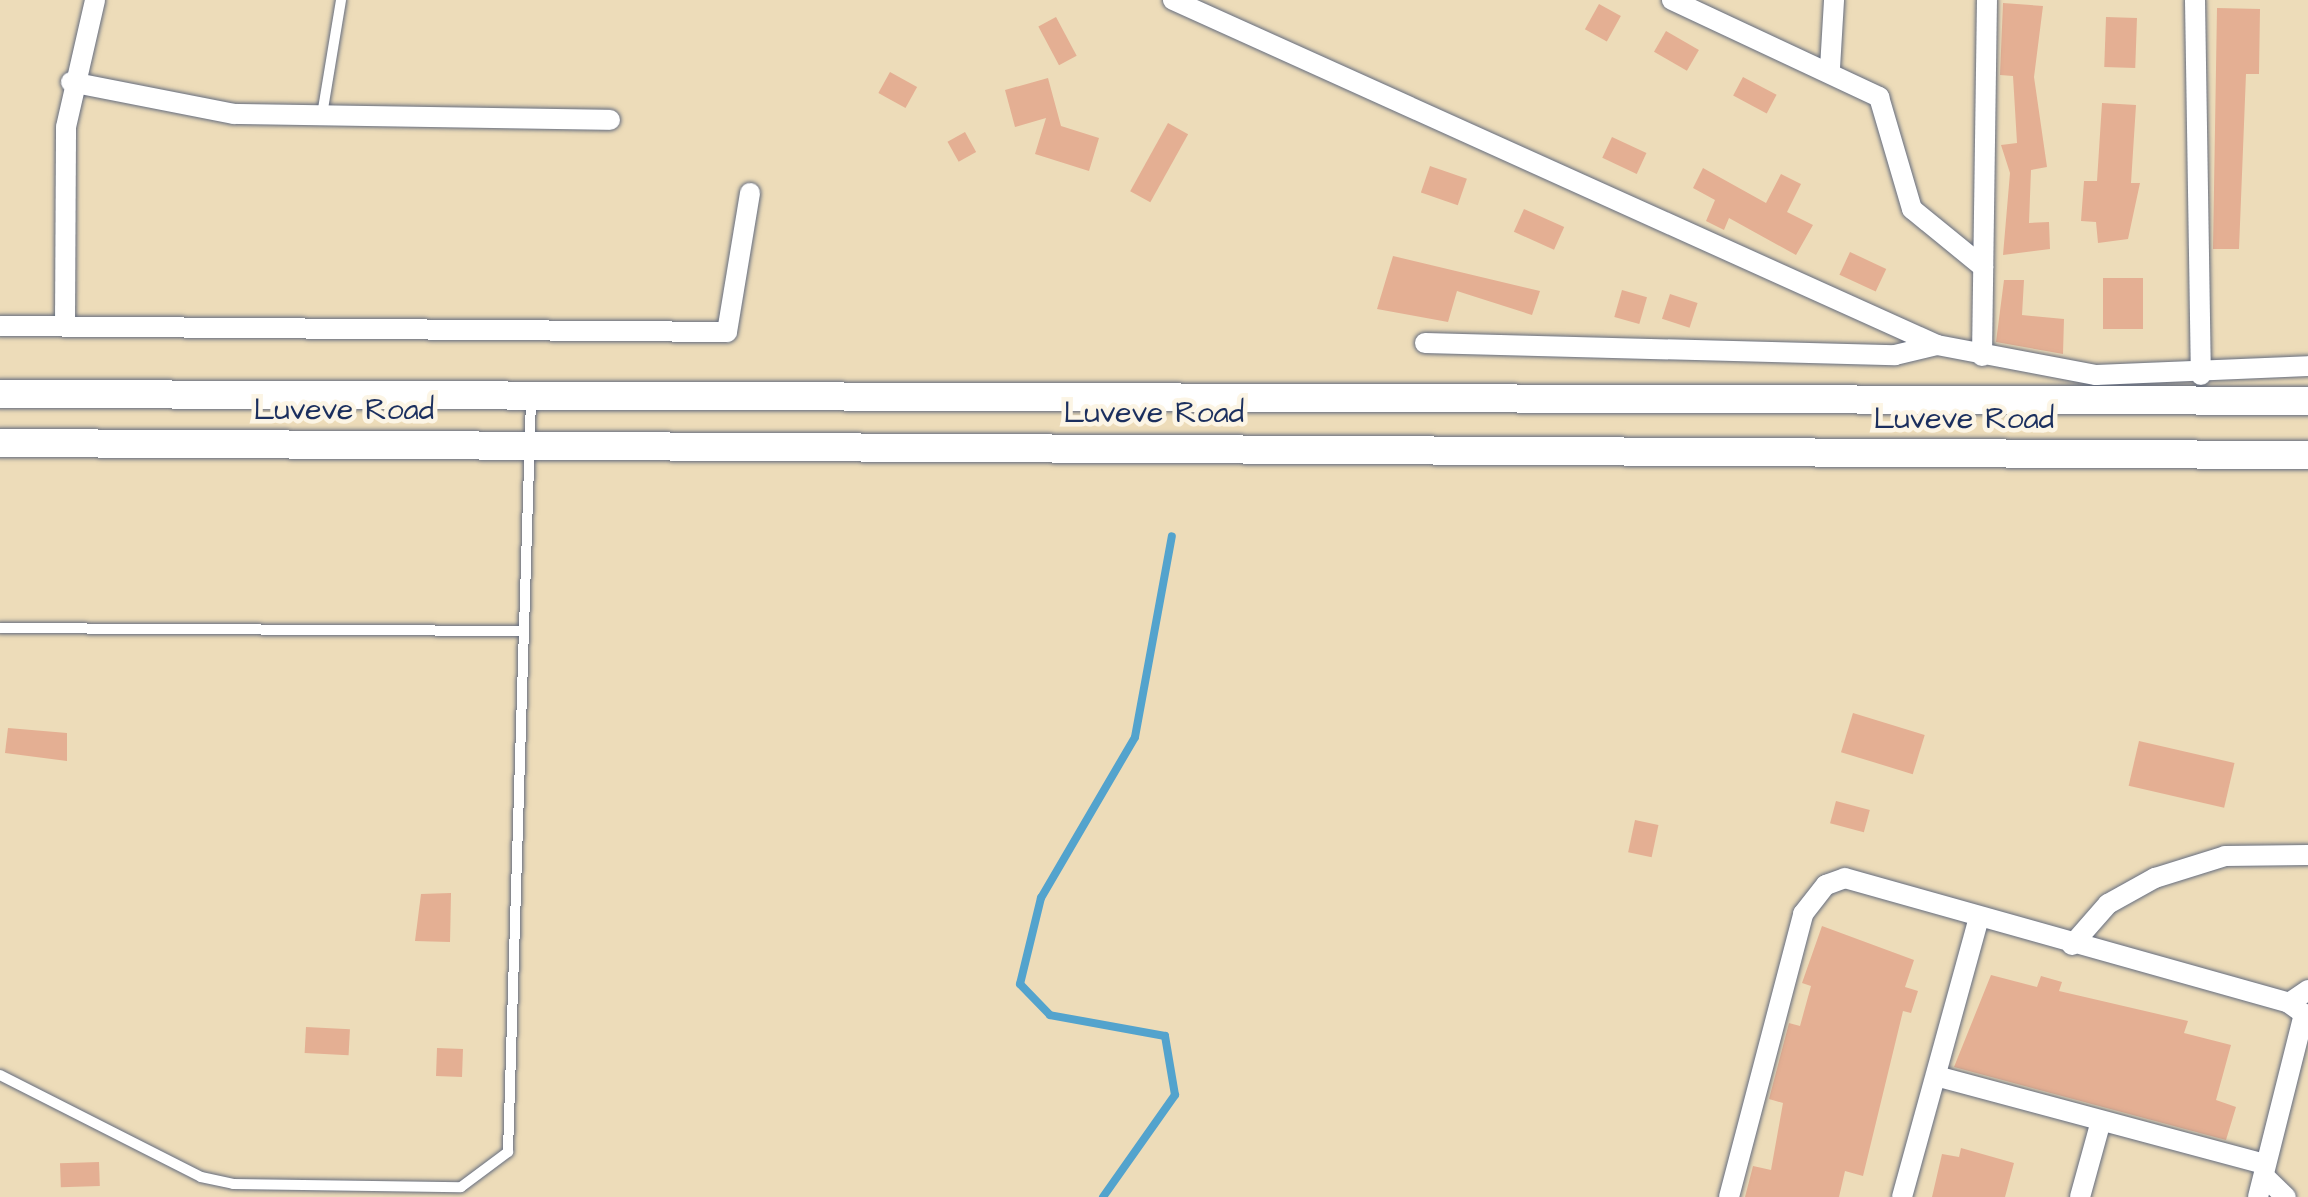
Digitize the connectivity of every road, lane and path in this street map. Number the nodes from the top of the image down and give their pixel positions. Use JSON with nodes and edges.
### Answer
{"nodes":[{"id":1,"x":95,"y":0,"type":"edge"},
{"id":2,"x":341,"y":0,"type":"edge"},
{"id":3,"x":1173,"y":0,"type":"edge"},
{"id":4,"x":1672,"y":0,"type":"edge"},
{"id":5,"x":1834,"y":0,"type":"edge"},
{"id":6,"x":1987,"y":0,"type":"edge"},
{"id":7,"x":2195,"y":0,"type":"edge"},
{"id":8,"x":1830,"y":68,"type":"junction"},
{"id":9,"x":71,"y":82,"type":"junction"},
{"id":10,"x":322,"y":116,"type":"junction"},
{"id":11,"x":610,"y":120,"type":"dead end"},
{"id":12,"x":750,"y":193,"type":"dead end"},
{"id":13,"x":1983,"y":267,"type":"junction"},
{"id":14,"x":65,"y":325,"type":"junction"},
{"id":15,"x":0,"y":326,"type":"edge"},
{"id":16,"x":1425,"y":343,"type":"dead end"},
{"id":17,"x":1938,"y":345,"type":"junction"},
{"id":18,"x":1982,"y":356,"type":"junction"},
{"id":19,"x":2308,"y":366,"type":"edge"},
{"id":20,"x":2201,"y":375,"type":"junction"},
{"id":21,"x":531,"y":393,"type":"junction"},
{"id":22,"x":0,"y":394,"type":"edge"},
{"id":23,"x":2308,"y":401,"type":"edge"},
{"id":24,"x":0,"y":443,"type":"edge"},
{"id":25,"x":529,"y":443,"type":"junction"},
{"id":26,"x":2308,"y":455,"type":"edge"},
{"id":27,"x":0,"y":628,"type":"edge"},
{"id":28,"x":522,"y":631,"type":"junction"},
{"id":29,"x":2308,"y":856,"type":"edge"},
{"id":30,"x":1979,"y":918,"type":"junction"},
{"id":31,"x":2072,"y":945,"type":"junction"},
{"id":32,"x":2308,"y":990,"type":"edge"},
{"id":33,"x":2289,"y":1003,"type":"junction"},
{"id":34,"x":0,"y":1075,"type":"edge"},
{"id":35,"x":1936,"y":1076,"type":"junction"},
{"id":36,"x":2101,"y":1121,"type":"junction"},
{"id":37,"x":2262,"y":1179,"type":"edge"},
{"id":38,"x":1728,"y":1197,"type":"edge"},
{"id":39,"x":1902,"y":1197,"type":"edge"},
{"id":40,"x":2080,"y":1197,"type":"edge"},
{"id":41,"x":2286,"y":1197,"type":"edge"}],
"edges":[{"from":1,"to":9,"type":"street"},
{"from":2,"to":10,"type":"lane"},
{"from":3,"to":17,"type":"street"},
{"from":4,"to":8,"type":"street"},
{"from":5,"to":8,"type":"street"},
{"from":6,"to":13,"type":"street"},
{"from":7,"to":20,"type":"street"},
{"from":8,"to":13,"type":"street"},
{"from":9,"to":10,"type":"street"},
{"from":9,"to":14,"type":"street"},
{"from":10,"to":11,"type":"street"},
{"from":12,"to":14,"type":"street"},
{"from":13,"to":18,"type":"street"},
{"from":14,"to":15,"type":"street"},
{"from":16,"to":17,"type":"street"},
{"from":17,"to":18,"type":"street"},
{"from":18,"to":20,"type":"street"},
{"from":19,"to":20,"type":"street"},
{"from":21,"to":22,"type":"street","name":"Luveve Road"},
{"from":21,"to":23,"type":"street","name":"Luveve Road"},
{"from":21,"to":25,"type":"lane"},
{"from":24,"to":25,"type":"street","name":"Luveve Road"},
{"from":25,"to":26,"type":"street","name":"Luveve Road"},
{"from":25,"to":28,"type":"lane"},
{"from":27,"to":28,"type":"lane"},
{"from":28,"to":34,"type":"lane"},
{"from":29,"to":31,"type":"street"},
{"from":30,"to":31,"type":"street"},
{"from":30,"to":35,"type":"street"},
{"from":30,"to":38,"type":"street"},
{"from":31,"to":33,"type":"street"},
{"from":32,"to":33,"type":"street"},
{"from":33,"to":37,"type":"street"},
{"from":35,"to":36,"type":"street"},
{"from":35,"to":39,"type":"street"},
{"from":36,"to":37,"type":"street"},
{"from":36,"to":40,"type":"street"},
{"from":37,"to":41,"type":"street"}]}
